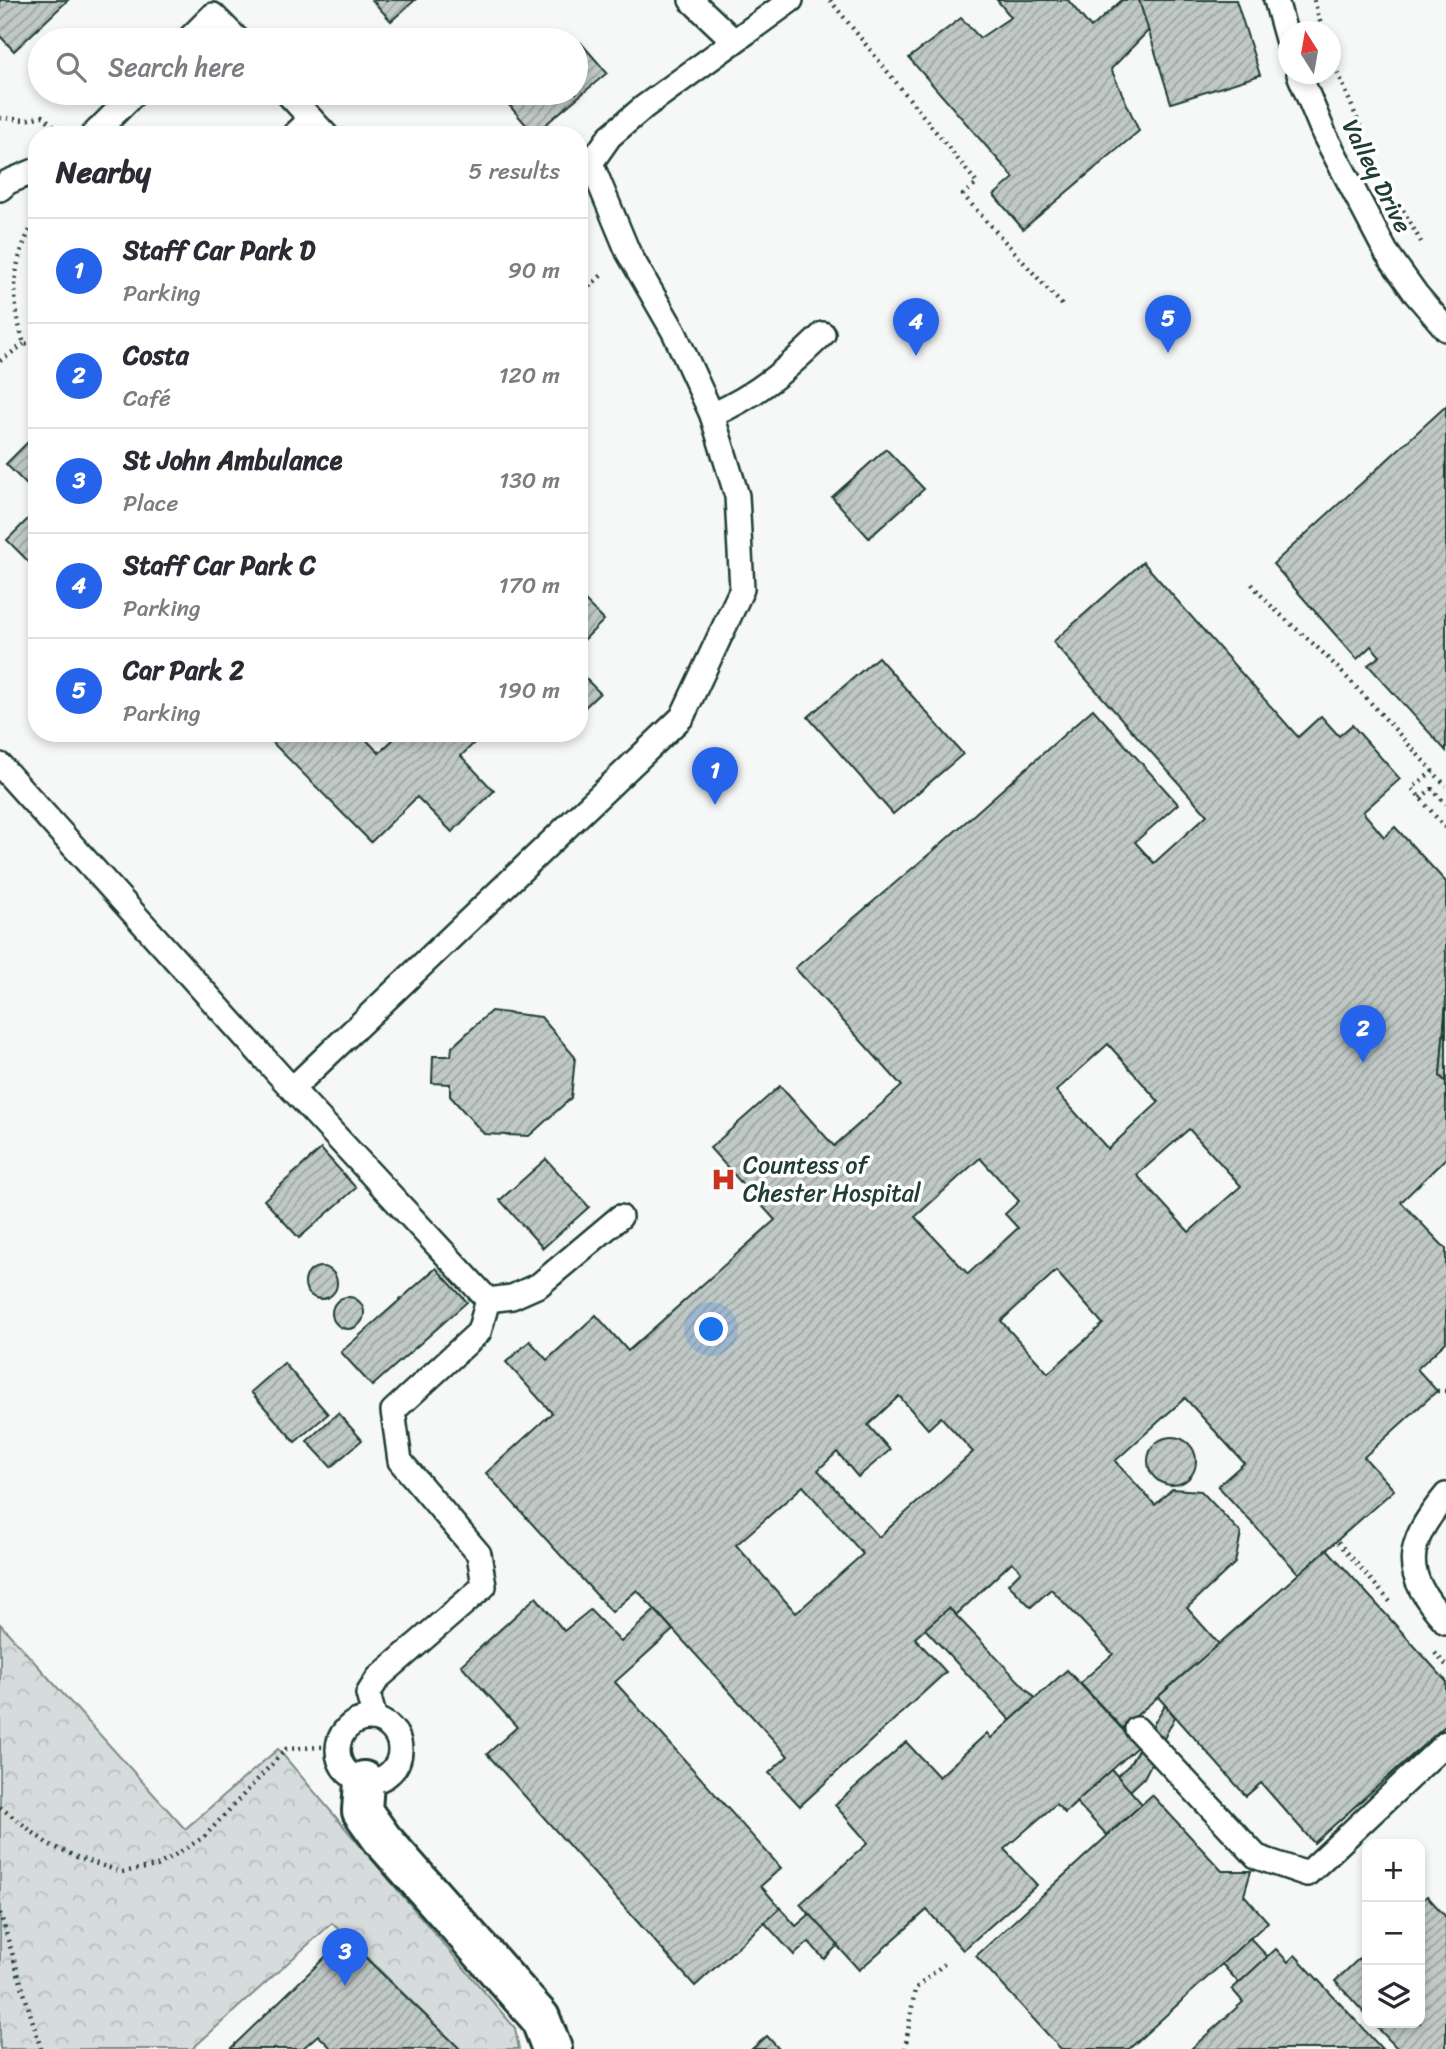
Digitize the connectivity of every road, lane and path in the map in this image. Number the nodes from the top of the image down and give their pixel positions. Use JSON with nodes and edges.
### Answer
{"nodes":[{"id":1,"x":691,"y":0,"type":"edge"},
{"id":2,"x":791,"y":0,"type":"edge"},
{"id":3,"x":830,"y":0,"type":"edge"},
{"id":4,"x":1276,"y":0,"type":"edge"},
{"id":5,"x":1314,"y":0,"type":"edge"},
{"id":6,"x":207,"y":7,"type":"edge"},
{"id":7,"x":1282,"y":21,"type":"edge"},
{"id":8,"x":1320,"y":21,"type":"edge"},
{"id":9,"x":195,"y":28,"type":"edge"},
{"id":10,"x":227,"y":28,"type":"edge"},
{"id":11,"x":734,"y":41,"type":"junction"},
{"id":12,"x":1341,"y":78,"type":"edge"},
{"id":13,"x":1303,"y":84,"type":"edge"},
{"id":14,"x":123,"y":105,"type":"edge"},
{"id":15,"x":298,"y":105,"type":"edge"},
{"id":16,"x":0,"y":118,"type":"edge"},
{"id":17,"x":54,"y":126,"type":"edge"},
{"id":18,"x":102,"y":126,"type":"edge"},
{"id":19,"x":318,"y":126,"type":"edge"},
{"id":20,"x":1366,"y":142,"type":"dead end"},
{"id":21,"x":588,"y":162,"type":"edge"},
{"id":22,"x":588,"y":171,"type":"edge"},
{"id":23,"x":28,"y":174,"type":"edge"},
{"id":24,"x":0,"y":189,"type":"edge"},
{"id":25,"x":1402,"y":209,"type":"dead end"},
{"id":26,"x":28,"y":232,"type":"edge"},
{"id":27,"x":1427,"y":251,"type":"dead end"},
{"id":28,"x":1064,"y":307,"type":"dead end"},
{"id":29,"x":1446,"y":329,"type":"edge"},
{"id":30,"x":823,"y":334,"type":"dead end"},
{"id":31,"x":24,"y":344,"type":"junction"},
{"id":32,"x":28,"y":345,"type":"edge"},
{"id":33,"x":0,"y":361,"type":"edge"},
{"id":34,"x":712,"y":415,"type":"junction"},
{"id":35,"x":1252,"y":584,"type":"dead end"},
{"id":36,"x":0,"y":765,"type":"edge"},
{"id":37,"x":1433,"y":771,"type":"junction"},
{"id":38,"x":1446,"y":786,"type":"edge"},
{"id":39,"x":1420,"y":798,"type":"junction"},
{"id":40,"x":1446,"y":804,"type":"edge"},
{"id":41,"x":1446,"y":828,"type":"edge"},
{"id":42,"x":292,"y":1089,"type":"junction"},
{"id":43,"x":620,"y":1217,"type":"dead end"},
{"id":44,"x":488,"y":1300,"type":"junction"},
{"id":45,"x":1437,"y":1391,"type":"dead end"},
{"id":46,"x":1446,"y":1391,"type":"edge"},
{"id":47,"x":1446,"y":1495,"type":"edge"},
{"id":48,"x":1446,"y":1622,"type":"edge"},
{"id":49,"x":375,"y":1719,"type":"junction"},
{"id":50,"x":1137,"y":1729,"type":"dead end"},
{"id":51,"x":1446,"y":1743,"type":"edge"},
{"id":52,"x":337,"y":1746,"type":"junction"},
{"id":53,"x":364,"y":1781,"type":"junction"},
{"id":54,"x":0,"y":1807,"type":"edge"},
{"id":55,"x":0,"y":1913,"type":"edge"},
{"id":56,"x":944,"y":1964,"type":"dead end"},
{"id":57,"x":41,"y":2049,"type":"edge"},
{"id":58,"x":552,"y":2049,"type":"edge"},
{"id":59,"x":905,"y":2049,"type":"edge"}],
"edges":[{"from":1,"to":11,"type":"lane"},
{"from":2,"to":11,"type":"lane"},
{"from":3,"to":28,"type":"path"},
{"from":4,"to":7,"type":"lane"},
{"from":5,"to":8,"type":"path"},
{"from":6,"to":9,"type":"lane"},
{"from":6,"to":10,"type":"lane"},
{"from":11,"to":21,"type":"lane"},
{"from":12,"to":20,"type":"path"},
{"from":13,"to":29,"type":"lane","name":"Valley Drive"},
{"from":14,"to":18,"type":"lane"},
{"from":15,"to":19,"type":"lane"},
{"from":16,"to":17,"type":"path"},
{"from":22,"to":34,"type":"lane"},
{"from":23,"to":24,"type":"lane"},
{"from":25,"to":27,"type":"path"},
{"from":26,"to":31,"type":"path"},
{"from":30,"to":34,"type":"lane"},
{"from":31,"to":32,"type":"path"},
{"from":31,"to":33,"type":"path"},
{"from":34,"to":42,"type":"lane"},
{"from":35,"to":37,"type":"path"},
{"from":36,"to":42,"type":"lane"},
{"from":37,"to":38,"type":"path"},
{"from":37,"to":39,"type":"path"},
{"from":39,"to":40,"type":"path"},
{"from":39,"to":41,"type":"path"},
{"from":42,"to":44,"type":"lane"},
{"from":43,"to":44,"type":"lane"},
{"from":44,"to":49,"type":"lane"},
{"from":45,"to":46,"type":"path"},
{"from":47,"to":48,"type":"lane"},
{"from":49,"to":52,"type":"lane"},
{"from":49,"to":53,"type":"lane"},
{"from":50,"to":51,"type":"lane"},
{"from":52,"to":53,"type":"lane"},
{"from":52,"to":54,"type":"path"},
{"from":53,"to":58,"type":"street"},
{"from":55,"to":57,"type":"path"},
{"from":56,"to":59,"type":"path"}]}
